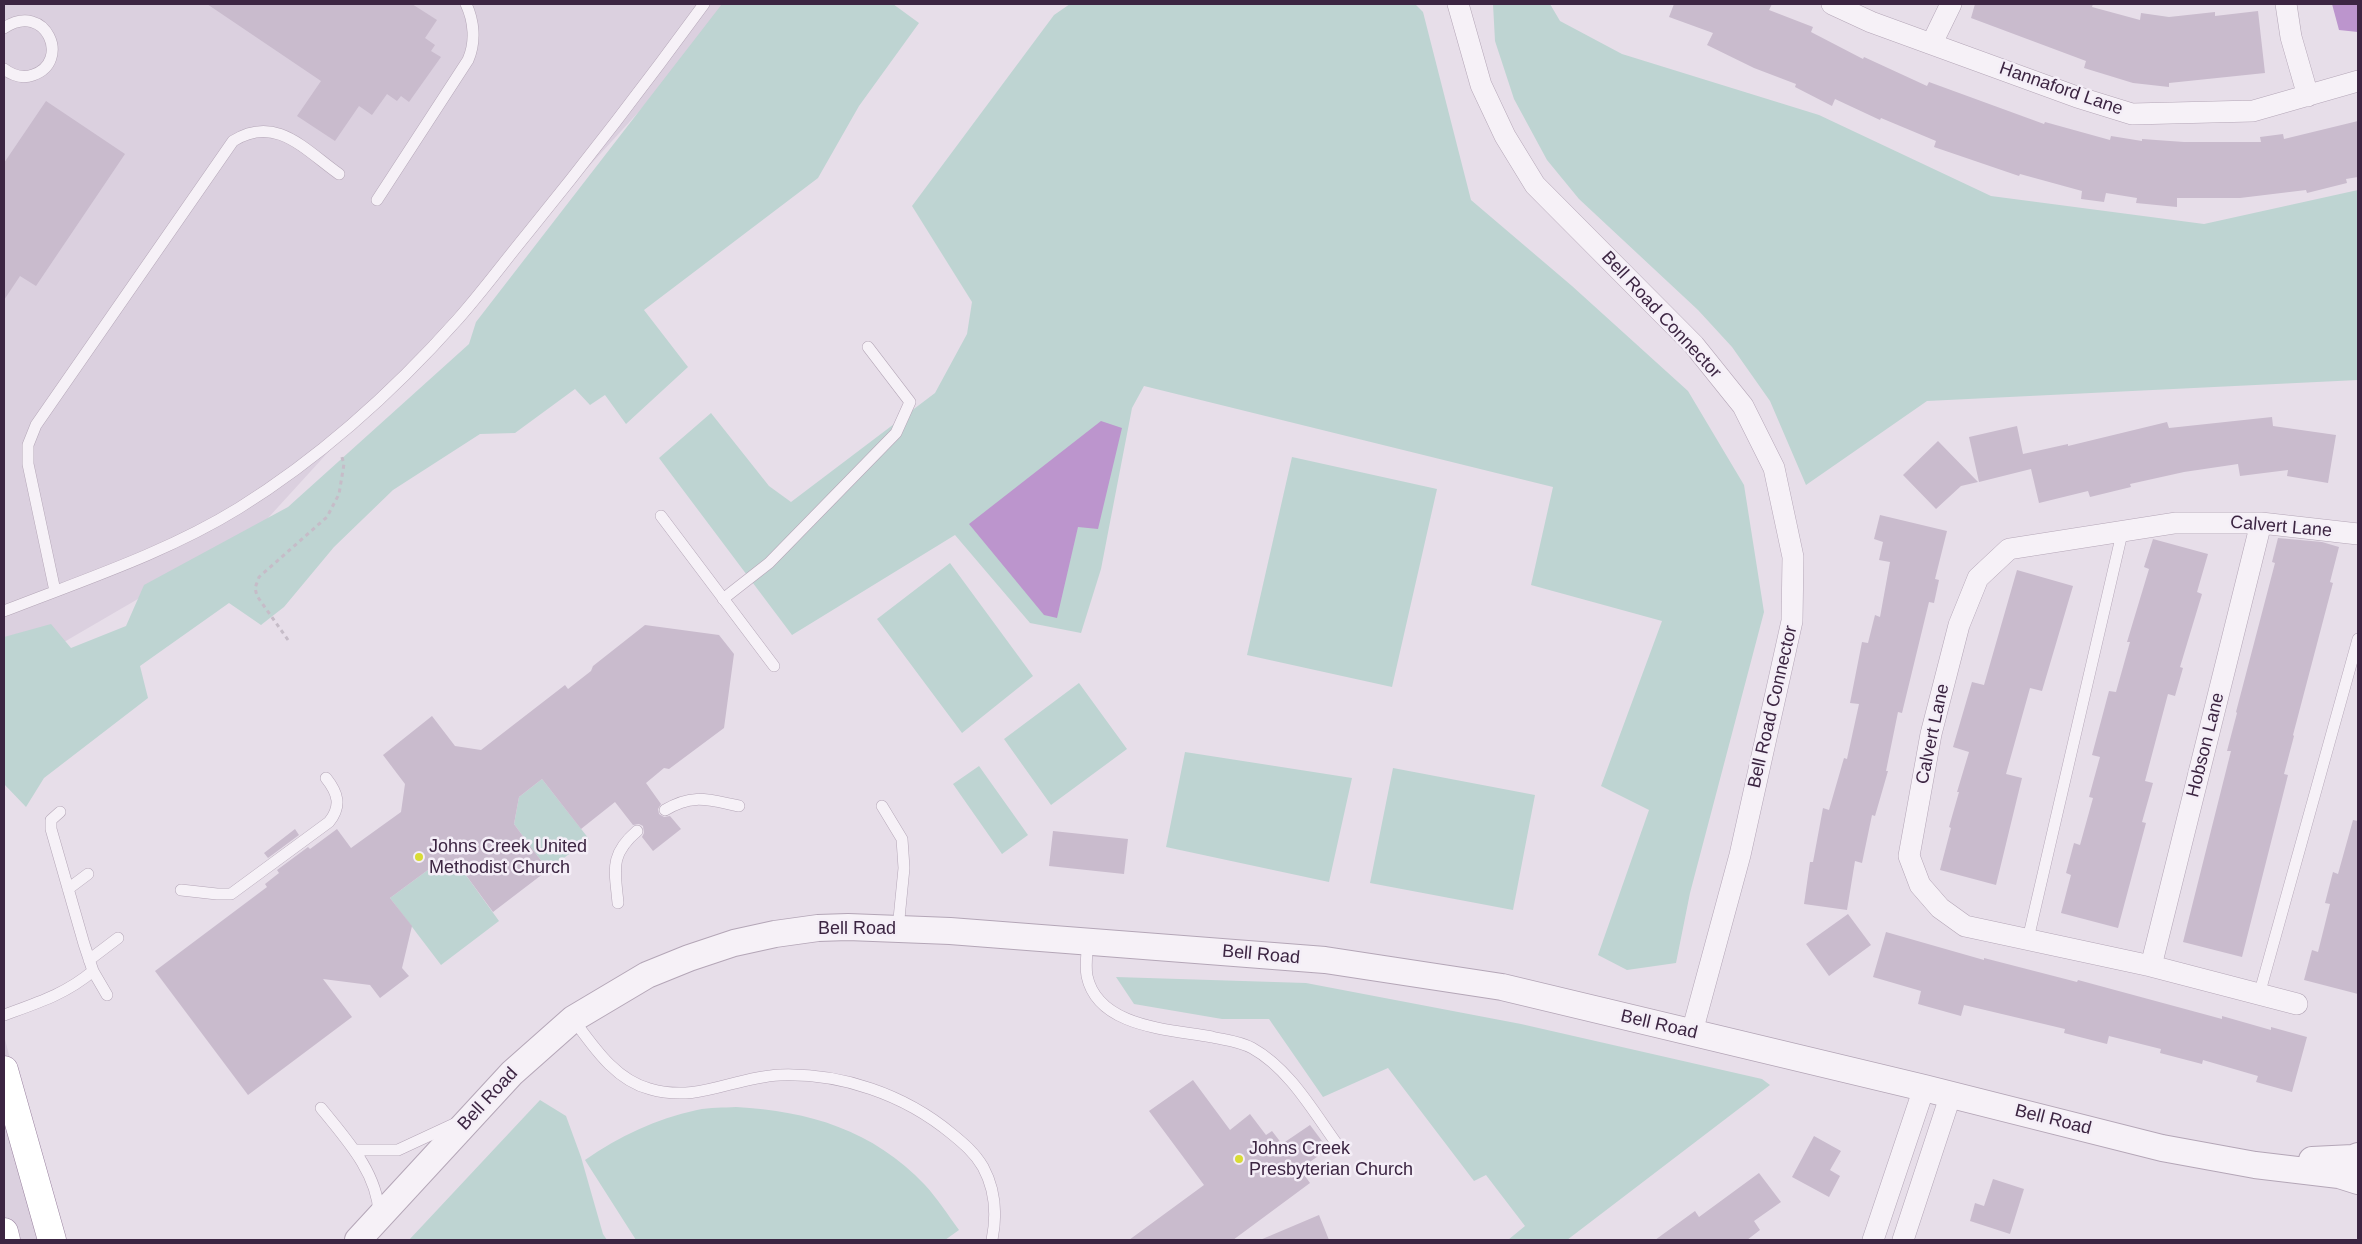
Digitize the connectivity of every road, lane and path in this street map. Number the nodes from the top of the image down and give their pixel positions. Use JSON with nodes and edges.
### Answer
{"nodes":[{"id":1,"x":466,"y":4,"type":"edge"},
{"id":2,"x":704,"y":4,"type":"edge"},
{"id":3,"x":1458,"y":4,"type":"edge"},
{"id":4,"x":1832,"y":4,"type":"edge"},
{"id":5,"x":1951,"y":4,"type":"edge"},
{"id":6,"x":2286,"y":4,"type":"edge"},
{"id":7,"x":4,"y":28,"type":"edge"},
{"id":8,"x":1932,"y":43,"type":"junction"},
{"id":9,"x":4,"y":69,"type":"edge"},
{"id":10,"x":2358,"y":81,"type":"edge"},
{"id":11,"x":2308,"y":96,"type":"junction"},
{"id":12,"x":340,"y":174,"type":"dead end"},
{"id":13,"x":377,"y":200,"type":"dead end"},
{"id":14,"x":868,"y":347,"type":"dead end"},
{"id":15,"x":336,"y":436,"type":"junction"},
{"id":16,"x":661,"y":516,"type":"dead end"},
{"id":17,"x":2261,"y":523,"type":"junction"},
{"id":18,"x":2124,"y":529,"type":"junction"},
{"id":19,"x":2358,"y":534,"type":"edge"},
{"id":20,"x":55,"y":591,"type":"junction"},
{"id":21,"x":723,"y":599,"type":"junction"},
{"id":22,"x":4,"y":610,"type":"edge"},
{"id":23,"x":2358,"y":639,"type":"edge"},
{"id":24,"x":288,"y":640,"type":"dead end"},
{"id":25,"x":774,"y":666,"type":"dead end"},
{"id":26,"x":326,"y":778,"type":"dead end"},
{"id":27,"x":739,"y":806,"type":"dead end"},
{"id":28,"x":882,"y":806,"type":"dead end"},
{"id":29,"x":666,"y":810,"type":"dead end"},
{"id":30,"x":60,"y":812,"type":"dead end"},
{"id":31,"x":637,"y":831,"type":"dead end"},
{"id":32,"x":88,"y":874,"type":"dead end"},
{"id":33,"x":68,"y":889,"type":"junction"},
{"id":34,"x":180,"y":890,"type":"dead end"},
{"id":35,"x":618,"y":903,"type":"dead end"},
{"id":36,"x":898,"y":929,"type":"junction"},
{"id":37,"x":118,"y":938,"type":"dead end"},
{"id":38,"x":2028,"y":939,"type":"junction"},
{"id":39,"x":1088,"y":942,"type":"junction"},
{"id":40,"x":91,"y":965,"type":"junction"},
{"id":41,"x":2150,"y":966,"type":"junction"},
{"id":42,"x":107,"y":995,"type":"dead end"},
{"id":43,"x":2259,"y":995,"type":"junction"},
{"id":44,"x":2297,"y":1004,"type":"dead end"},
{"id":45,"x":4,"y":1015,"type":"edge"},
{"id":46,"x":573,"y":1019,"type":"junction"},
{"id":47,"x":1692,"y":1032,"type":"junction"},
{"id":48,"x":4,"y":1070,"type":"edge"},
{"id":49,"x":1924,"y":1088,"type":"junction"},
{"id":50,"x":1951,"y":1094,"type":"junction"},
{"id":51,"x":321,"y":1108,"type":"dead end"},
{"id":52,"x":471,"y":1117,"type":"junction"},
{"id":53,"x":1340,"y":1147,"type":"dead end"},
{"id":54,"x":354,"y":1150,"type":"junction"},
{"id":55,"x":2358,"y":1156,"type":"edge"},
{"id":56,"x":2255,"y":1165,"type":"junction"},
{"id":57,"x":2358,"y":1181,"type":"edge"},
{"id":58,"x":1890,"y":1190,"type":"junction"},
{"id":59,"x":1916,"y":1200,"type":"junction"},
{"id":60,"x":379,"y":1217,"type":"junction"},
{"id":61,"x":4,"y":1232,"type":"edge"},
{"id":62,"x":6,"y":1240,"type":"edge"},
{"id":63,"x":52,"y":1240,"type":"edge"},
{"id":64,"x":358,"y":1240,"type":"edge"},
{"id":65,"x":992,"y":1240,"type":"edge"},
{"id":66,"x":1873,"y":1240,"type":"edge"},
{"id":67,"x":1903,"y":1240,"type":"edge"}],
"edges":[{"from":1,"to":13,"type":"lane"},
{"from":2,"to":15,"type":"lane"},
{"from":3,"to":47,"type":"street","name":"Bell Road Connector"},
{"from":4,"to":8,"type":"street","name":"Hannaford Lane"},
{"from":5,"to":8,"type":"street"},
{"from":6,"to":11,"type":"street"},
{"from":7,"to":9,"type":"lane"},
{"from":8,"to":11,"type":"street","name":"Hannaford Lane"},
{"from":10,"to":11,"type":"street","name":"Hannaford Lane"},
{"from":12,"to":20,"type":"lane"},
{"from":14,"to":21,"type":"lane"},
{"from":15,"to":20,"type":"lane"},
{"from":15,"to":24,"type":"path"},
{"from":16,"to":21,"type":"lane"},
{"from":17,"to":18,"type":"street","name":"Calvert Lane"},
{"from":17,"to":19,"type":"street","name":"Calvert Lane"},
{"from":17,"to":41,"type":"street","name":"Hobson Lane"},
{"from":18,"to":38,"type":"lane"},
{"from":18,"to":38,"type":"street","name":"Calvert Lane"},
{"from":20,"to":22,"type":"lane"},
{"from":21,"to":25,"type":"lane"},
{"from":23,"to":43,"type":"lane"},
{"from":26,"to":34,"type":"lane"},
{"from":27,"to":29,"type":"lane"},
{"from":28,"to":36,"type":"lane"},
{"from":30,"to":33,"type":"lane"},
{"from":31,"to":35,"type":"lane"},
{"from":32,"to":33,"type":"lane"},
{"from":33,"to":40,"type":"lane"},
{"from":36,"to":39,"type":"street","name":"Bell Road"},
{"from":36,"to":46,"type":"street","name":"Bell Road"},
{"from":37,"to":40,"type":"lane"},
{"from":38,"to":41,"type":"street","name":"Calvert Lane"},
{"from":39,"to":47,"type":"street","name":"Bell Road"},
{"from":39,"to":53,"type":"lane"},
{"from":40,"to":42,"type":"lane"},
{"from":40,"to":45,"type":"lane"},
{"from":41,"to":43,"type":"street","name":"Calvert Lane"},
{"from":43,"to":44,"type":"street","name":"Calvert Lane"},
{"from":46,"to":52,"type":"street","name":"Bell Road"},
{"from":46,"to":65,"type":"lane"},
{"from":47,"to":49,"type":"street","name":"Bell Road"},
{"from":48,"to":63,"type":"highway"},
{"from":49,"to":50,"type":"street","name":"Bell Road"},
{"from":49,"to":58,"type":"street"},
{"from":50,"to":56,"type":"street","name":"Bell Road"},
{"from":50,"to":59,"type":"street"},
{"from":51,"to":54,"type":"lane"},
{"from":52,"to":54,"type":"lane"},
{"from":52,"to":60,"type":"street","name":"Bell Road"},
{"from":54,"to":60,"type":"lane"},
{"from":55,"to":56,"type":"street","name":"Bell Road"},
{"from":56,"to":57,"type":"street","name":"Bell Road"},
{"from":58,"to":59,"type":"street"},
{"from":58,"to":66,"type":"street"},
{"from":59,"to":67,"type":"street"},
{"from":60,"to":64,"type":"street","name":"Bell Road"},
{"from":61,"to":62,"type":"highway"}]}
